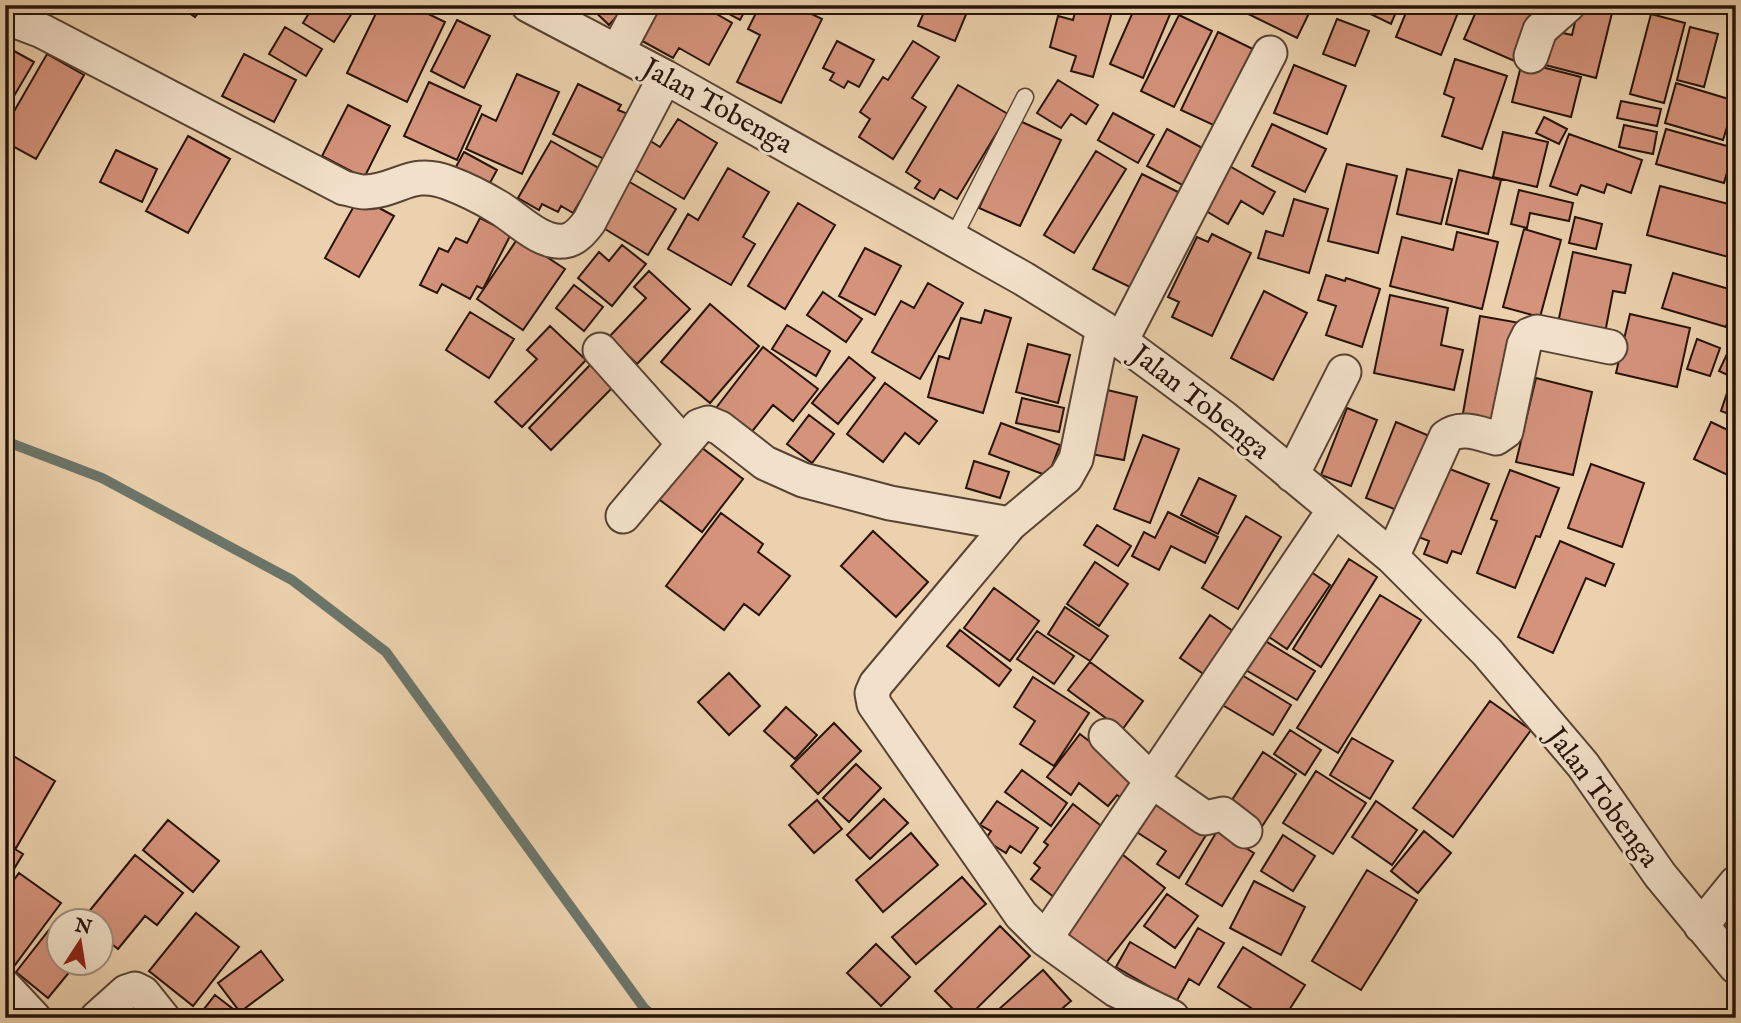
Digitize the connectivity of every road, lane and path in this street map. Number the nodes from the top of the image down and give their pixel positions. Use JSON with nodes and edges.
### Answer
{"nodes":[{"id":1,"x":528,"y":5,"type":"edge"},
{"id":2,"x":642,"y":5,"type":"edge"},
{"id":3,"x":1568,"y":5,"type":"edge"},
{"id":4,"x":5,"y":17,"type":"edge"},
{"id":5,"x":617,"y":52,"type":"junction"},
{"id":6,"x":1270,"y":52,"type":"dead end"},
{"id":7,"x":1531,"y":56,"type":"dead end"},
{"id":8,"x":665,"y":77,"type":"junction"},
{"id":9,"x":1025,"y":97,"type":"dead end"},
{"id":10,"x":953,"y":238,"type":"junction"},
{"id":11,"x":1112,"y":335,"type":"junction"},
{"id":12,"x":1610,"y":346,"type":"dead end"},
{"id":13,"x":600,"y":350,"type":"dead end"},
{"id":14,"x":1344,"y":372,"type":"dead end"},
{"id":15,"x":684,"y":444,"type":"junction"},
{"id":16,"x":1292,"y":475,"type":"junction"},
{"id":17,"x":1334,"y":510,"type":"junction"},
{"id":18,"x":623,"y":516,"type":"dead end"},
{"id":19,"x":1010,"y":524,"type":"junction"},
{"id":20,"x":1392,"y":557,"type":"junction"},
{"id":21,"x":1106,"y":736,"type":"dead end"},
{"id":22,"x":1152,"y":781,"type":"junction"},
{"id":23,"x":1245,"y":831,"type":"dead end"},
{"id":24,"x":1736,"y":883,"type":"edge"},
{"id":25,"x":1701,"y":926,"type":"junction"},
{"id":26,"x":1045,"y":939,"type":"junction"},
{"id":27,"x":1736,"y":967,"type":"edge"},
{"id":28,"x":5,"y":987,"type":"edge"},
{"id":29,"x":1172,"y":1017,"type":"edge"},
{"id":30,"x":34,"y":1018,"type":"edge"},
{"id":31,"x":97,"y":1018,"type":"edge"},
{"id":32,"x":163,"y":1018,"type":"edge"}],
"edges":[{"from":1,"to":5,"type":"street","name":"Jalan Tobenga"},
{"from":2,"to":5,"type":"street"},
{"from":3,"to":7,"type":"street"},
{"from":4,"to":8,"type":"street"},
{"from":5,"to":8,"type":"street","name":"Jalan Tobenga"},
{"from":6,"to":11,"type":"street"},
{"from":8,"to":10,"type":"street","name":"Jalan Tobenga"},
{"from":9,"to":10,"type":"lane"},
{"from":10,"to":11,"type":"street","name":"Jalan Tobenga"},
{"from":11,"to":16,"type":"street","name":"Jalan Tobenga"},
{"from":11,"to":19,"type":"street"},
{"from":12,"to":20,"type":"street"},
{"from":13,"to":15,"type":"street"},
{"from":14,"to":16,"type":"street"},
{"from":15,"to":18,"type":"street"},
{"from":15,"to":19,"type":"street"},
{"from":16,"to":17,"type":"street","name":"Jalan Tobenga"},
{"from":17,"to":20,"type":"street","name":"Jalan Tobenga"},
{"from":17,"to":22,"type":"street"},
{"from":19,"to":26,"type":"street"},
{"from":20,"to":25,"type":"street","name":"Jalan Tobenga"},
{"from":21,"to":22,"type":"street"},
{"from":22,"to":23,"type":"street"},
{"from":22,"to":26,"type":"street"},
{"from":24,"to":25,"type":"street"},
{"from":25,"to":27,"type":"street","name":"Jalan Tobenga"},
{"from":26,"to":29,"type":"street"},
{"from":28,"to":30,"type":"street"},
{"from":31,"to":32,"type":"street"}]}
